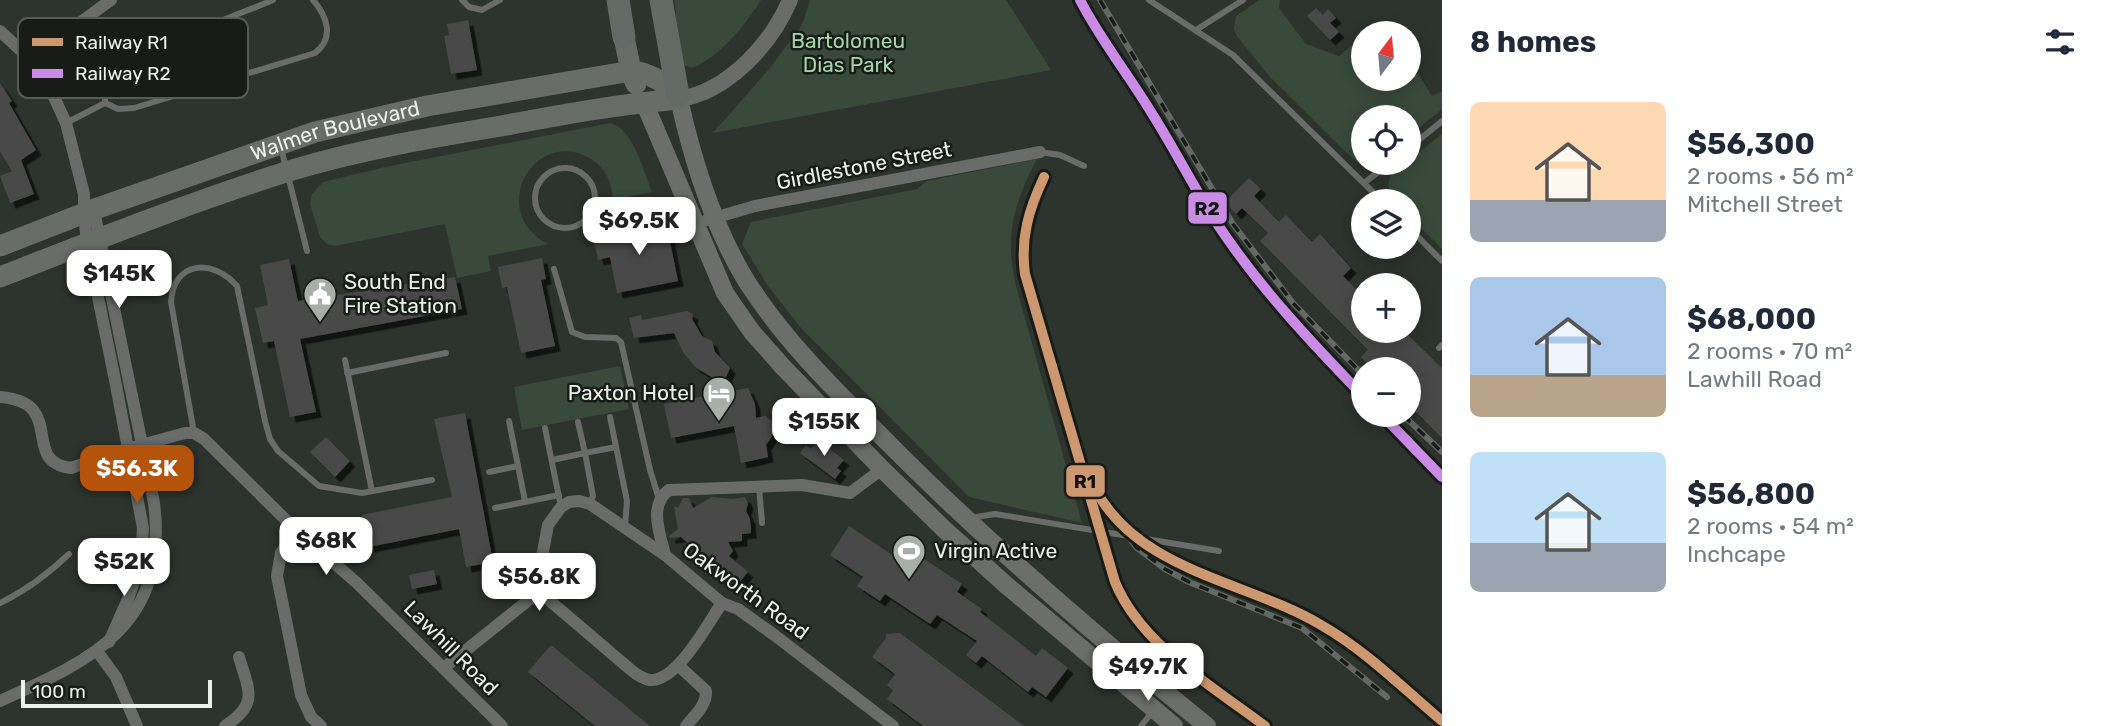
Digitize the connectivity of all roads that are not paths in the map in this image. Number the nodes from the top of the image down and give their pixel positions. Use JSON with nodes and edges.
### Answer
{"nodes":[{"id":1,"x":111,"y":0,"type":"edge"},
{"id":2,"x":273,"y":0,"type":"edge"},
{"id":3,"x":313,"y":0,"type":"edge"},
{"id":4,"x":462,"y":0,"type":"edge"},
{"id":5,"x":500,"y":0,"type":"edge"},
{"id":6,"x":610,"y":0,"type":"edge"},
{"id":7,"x":618,"y":0,"type":"edge"},
{"id":8,"x":661,"y":0,"type":"edge"},
{"id":9,"x":790,"y":0,"type":"edge"},
{"id":10,"x":1149,"y":0,"type":"edge"},
{"id":11,"x":1243,"y":0,"type":"edge"},
{"id":12,"x":86,"y":18,"type":"edge"},
{"id":13,"x":229,"y":18,"type":"edge"},
{"id":14,"x":0,"y":30,"type":"edge"},
{"id":15,"x":1196,"y":30,"type":"junction"},
{"id":16,"x":624,"y":37,"type":"junction"},
{"id":17,"x":18,"y":47,"type":"edge"},
{"id":18,"x":631,"y":71,"type":"junction"},
{"id":19,"x":248,"y":73,"type":"edge"},
{"id":20,"x":678,"y":97,"type":"junction"},
{"id":21,"x":54,"y":98,"type":"edge"},
{"id":22,"x":106,"y":98,"type":"edge"},
{"id":23,"x":167,"y":98,"type":"edge"},
{"id":24,"x":644,"y":102,"type":"junction"},
{"id":25,"x":105,"y":103,"type":"junction"},
{"id":26,"x":1442,"y":121,"type":"edge"},
{"id":27,"x":66,"y":123,"type":"junction"},
{"id":28,"x":1421,"y":138,"type":"edge"},
{"id":29,"x":279,"y":143,"type":"junction"},
{"id":30,"x":1040,"y":152,"type":"joint"},
{"id":31,"x":1084,"y":166,"type":"dead end"},
{"id":32,"x":287,"y":172,"type":"junction"},
{"id":33,"x":1374,"y":175,"type":"edge"},
{"id":34,"x":1364,"y":183,"type":"junction"},
{"id":35,"x":1370,"y":189,"type":"edge"},
{"id":36,"x":687,"y":201,"type":"junction"},
{"id":37,"x":88,"y":206,"type":"junction"},
{"id":38,"x":715,"y":218,"type":"junction"},
{"id":39,"x":582,"y":223,"type":"junction"},
{"id":40,"x":697,"y":223,"type":"junction"},
{"id":41,"x":94,"y":240,"type":"junction"},
{"id":42,"x":1421,"y":240,"type":"edge"},
{"id":43,"x":0,"y":246,"type":"edge"},
{"id":44,"x":307,"y":251,"type":"dead end"},
{"id":45,"x":1442,"y":261,"type":"edge"},
{"id":46,"x":554,"y":269,"type":"dead end"},
{"id":47,"x":0,"y":277,"type":"edge"},
{"id":48,"x":446,"y":353,"type":"dead end"},
{"id":49,"x":345,"y":360,"type":"dead end"},
{"id":50,"x":348,"y":373,"type":"junction"},
{"id":51,"x":0,"y":397,"type":"edge"},
{"id":52,"x":610,"y":416,"type":"dead end"},
{"id":53,"x":509,"y":421,"type":"dead end"},
{"id":54,"x":578,"y":422,"type":"dead end"},
{"id":55,"x":545,"y":428,"type":"dead end"},
{"id":56,"x":194,"y":433,"type":"junction"},
{"id":57,"x":144,"y":446,"type":"junction"},
{"id":58,"x":616,"y":447,"type":"junction"},
{"id":59,"x":127,"y":449,"type":"junction"},
{"id":60,"x":585,"y":453,"type":"junction"},
{"id":61,"x":552,"y":460,"type":"junction"},
{"id":62,"x":518,"y":466,"type":"junction"},
{"id":63,"x":882,"y":469,"type":"junction"},
{"id":64,"x":489,"y":472,"type":"dead end"},
{"id":65,"x":432,"y":480,"type":"dead end"},
{"id":66,"x":759,"y":486,"type":"junction"},
{"id":67,"x":372,"y":491,"type":"junction"},
{"id":68,"x":659,"y":499,"type":"junction"},
{"id":69,"x":525,"y":501,"type":"junction"},
{"id":70,"x":563,"y":501,"type":"junction"},
{"id":71,"x":590,"y":503,"type":"junction"},
{"id":72,"x":495,"y":508,"type":"dead end"},
{"id":73,"x":965,"y":519,"type":"junction"},
{"id":74,"x":762,"y":523,"type":"dead end"},
{"id":75,"x":625,"y":527,"type":"junction"},
{"id":76,"x":296,"y":530,"type":"junction"},
{"id":77,"x":1219,"y":551,"type":"dead end"},
{"id":78,"x":69,"y":554,"type":"dead end"},
{"id":79,"x":665,"y":555,"type":"junction"},
{"id":80,"x":536,"y":590,"type":"junction"},
{"id":81,"x":0,"y":603,"type":"edge"},
{"id":82,"x":722,"y":603,"type":"junction"},
{"id":83,"x":109,"y":642,"type":"junction"},
{"id":84,"x":97,"y":651,"type":"junction"},
{"id":85,"x":239,"y":657,"type":"dead end"},
{"id":86,"x":679,"y":666,"type":"junction"},
{"id":87,"x":445,"y":667,"type":"junction"},
{"id":88,"x":0,"y":701,"type":"edge"},
{"id":89,"x":1154,"y":710,"type":"junction"},
{"id":90,"x":307,"y":721,"type":"edge"},
{"id":91,"x":137,"y":726,"type":"edge"},
{"id":92,"x":225,"y":726,"type":"edge"},
{"id":93,"x":321,"y":726,"type":"edge"},
{"id":94,"x":502,"y":726,"type":"edge"},
{"id":95,"x":686,"y":726,"type":"edge"},
{"id":96,"x":893,"y":726,"type":"edge"},
{"id":97,"x":1141,"y":726,"type":"edge"},
{"id":98,"x":1174,"y":726,"type":"edge"},
{"id":99,"x":1207,"y":726,"type":"edge"}],
"edges":[{"from":1,"to":12,"type":"street"},
{"from":2,"to":13,"type":"lane"},
{"from":3,"to":19,"type":"lane"},
{"from":4,"to":5,"type":"lane"},
{"from":6,"to":16,"type":"street"},
{"from":7,"to":16,"type":"highway"},
{"from":8,"to":20,"type":"highway"},
{"from":9,"to":20,"type":"street"},
{"from":10,"to":15,"type":"lane"},
{"from":11,"to":15,"type":"lane"},
{"from":14,"to":17,"type":"street"},
{"from":15,"to":34,"type":"lane"},
{"from":16,"to":18,"type":"main road"},
{"from":18,"to":20,"type":"main road"},
{"from":18,"to":24,"type":"main road"},
{"from":18,"to":29,"type":"main road","name":"Walmer Boulevard"},
{"from":20,"to":24,"type":"main road","name":"Walmer Boulevard"},
{"from":20,"to":38,"type":"main road"},
{"from":21,"to":27,"type":"street"},
{"from":22,"to":25,"type":"lane"},
{"from":23,"to":25,"type":"lane"},
{"from":24,"to":32,"type":"main road","name":"Walmer Boulevard"},
{"from":24,"to":36,"type":"main road"},
{"from":25,"to":27,"type":"lane"},
{"from":26,"to":28,"type":"lane"},
{"from":27,"to":37,"type":"street"},
{"from":29,"to":32,"type":"lane"},
{"from":29,"to":37,"type":"main road","name":"Walmer Boulevard"},
{"from":30,"to":31,"type":"lane"},
{"from":30,"to":38,"type":"street","name":"Girdlestone Street"},
{"from":32,"to":41,"type":"main road","name":"Walmer Boulevard"},
{"from":32,"to":44,"type":"lane"},
{"from":33,"to":34,"type":"lane"},
{"from":34,"to":35,"type":"lane"},
{"from":36,"to":39,"type":"lane"},
{"from":36,"to":40,"type":"main road"},
{"from":37,"to":41,"type":"street"},
{"from":37,"to":43,"type":"main road","name":"Walmer Boulevard"},
{"from":38,"to":40,"type":"street","name":"Girdlestone Street"},
{"from":38,"to":73,"type":"main road"},
{"from":39,"to":39,"type":"lane"},
{"from":40,"to":63,"type":"main road"},
{"from":41,"to":47,"type":"main road","name":"Walmer Boulevard"},
{"from":41,"to":57,"type":"street"},
{"from":41,"to":59,"type":"street"},
{"from":42,"to":45,"type":"lane"},
{"from":46,"to":68,"type":"lane"},
{"from":48,"to":50,"type":"lane"},
{"from":49,"to":50,"type":"lane"},
{"from":50,"to":67,"type":"lane"},
{"from":51,"to":59,"type":"street"},
{"from":52,"to":58,"type":"lane"},
{"from":53,"to":62,"type":"lane"},
{"from":54,"to":60,"type":"lane"},
{"from":55,"to":61,"type":"lane"},
{"from":56,"to":57,"type":"street"},
{"from":56,"to":67,"type":"lane"},
{"from":56,"to":76,"type":"street","name":"Lawhill Road"},
{"from":57,"to":59,"type":"street"},
{"from":57,"to":83,"type":"street"},
{"from":58,"to":60,"type":"lane"},
{"from":58,"to":75,"type":"lane"},
{"from":59,"to":83,"type":"street"},
{"from":60,"to":61,"type":"lane"},
{"from":60,"to":71,"type":"lane"},
{"from":61,"to":70,"type":"lane"},
{"from":62,"to":64,"type":"lane"},
{"from":62,"to":69,"type":"lane"},
{"from":63,"to":66,"type":"street"},
{"from":63,"to":89,"type":"main road"},
{"from":65,"to":67,"type":"lane"},
{"from":66,"to":68,"type":"street"},
{"from":66,"to":74,"type":"lane"},
{"from":68,"to":79,"type":"street"},
{"from":69,"to":70,"type":"lane"},
{"from":69,"to":72,"type":"lane"},
{"from":70,"to":71,"type":"street"},
{"from":70,"to":80,"type":"street"},
{"from":71,"to":75,"type":"street","name":"Oakworth Road"},
{"from":73,"to":77,"type":"lane"},
{"from":73,"to":99,"type":"main road"},
{"from":75,"to":79,"type":"street","name":"Oakworth Road"},
{"from":76,"to":87,"type":"street","name":"Lawhill Road"},
{"from":76,"to":90,"type":"street"},
{"from":78,"to":81,"type":"lane"},
{"from":79,"to":82,"type":"street","name":"Oakworth Road"},
{"from":80,"to":86,"type":"street"},
{"from":80,"to":87,"type":"street"},
{"from":82,"to":86,"type":"street"},
{"from":82,"to":96,"type":"street","name":"Oakworth Road"},
{"from":83,"to":84,"type":"street"},
{"from":84,"to":88,"type":"street"},
{"from":84,"to":91,"type":"street"},
{"from":85,"to":92,"type":"street"},
{"from":86,"to":95,"type":"street"},
{"from":87,"to":94,"type":"street","name":"Lawhill Road"},
{"from":89,"to":97,"type":"lane"},
{"from":89,"to":98,"type":"main road"},
{"from":90,"to":93,"type":"street"}]}
